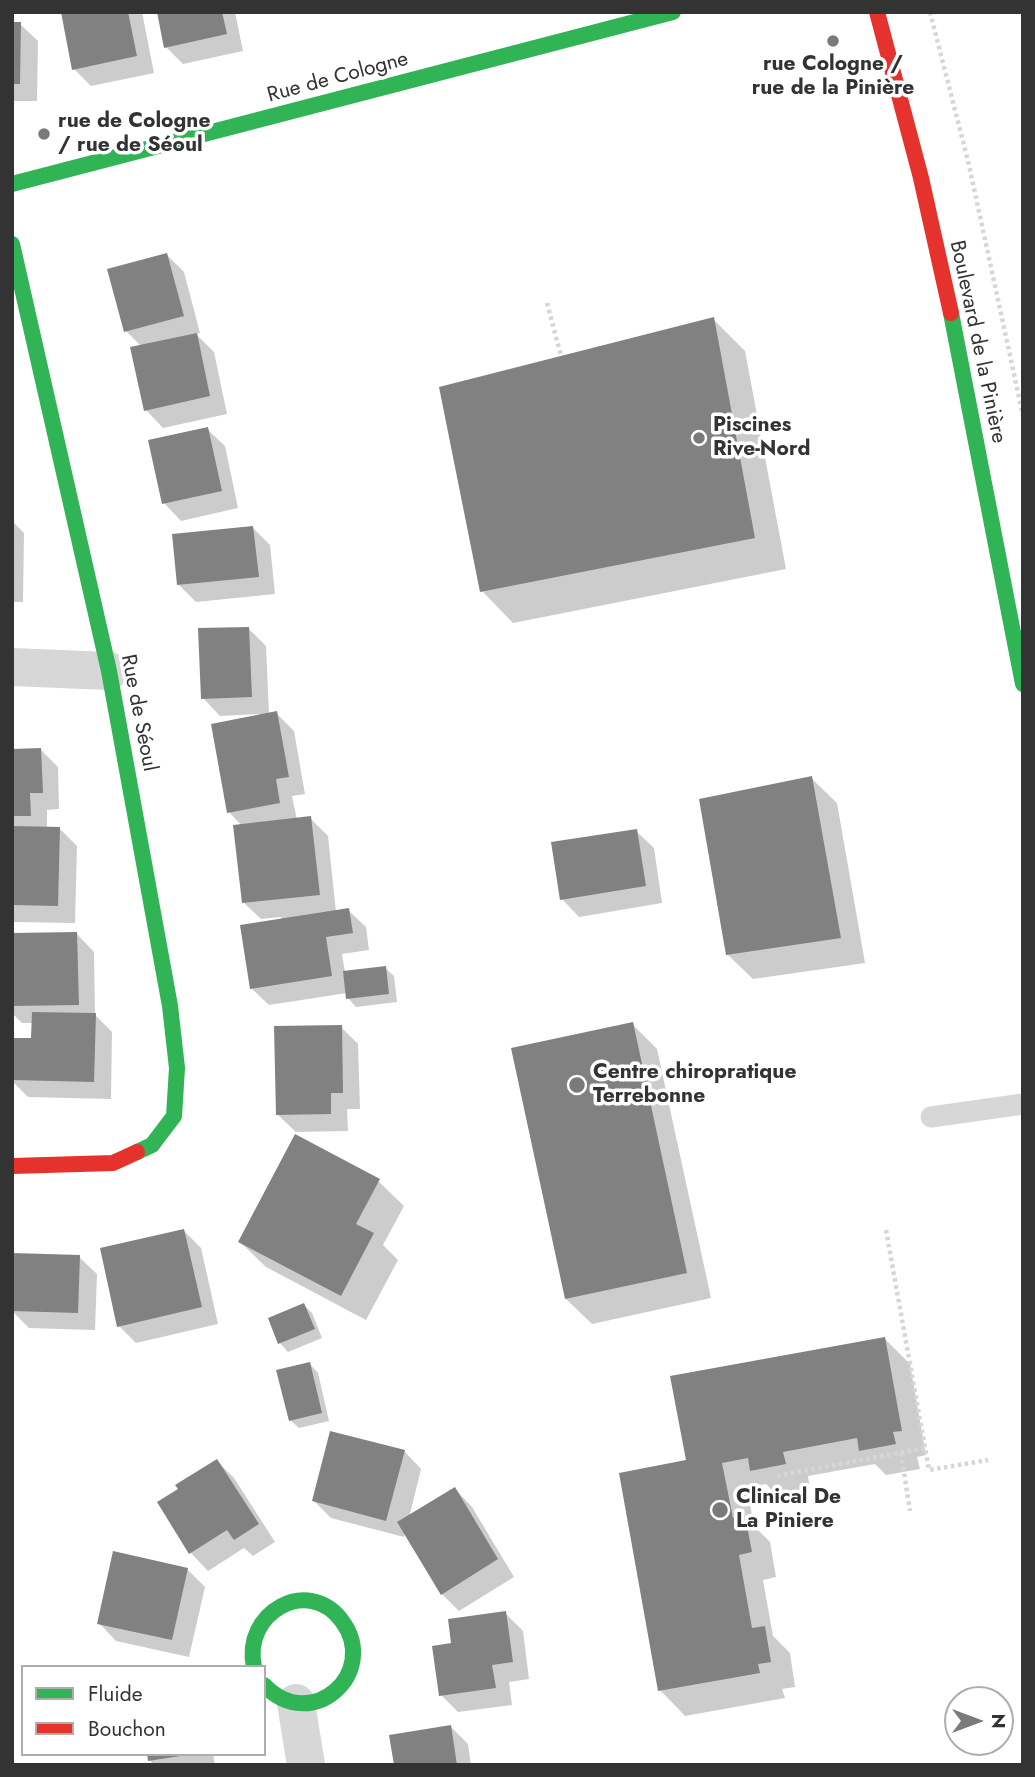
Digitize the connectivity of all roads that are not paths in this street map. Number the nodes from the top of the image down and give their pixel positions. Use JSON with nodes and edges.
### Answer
{"nodes":[{"id":1,"x":673,"y":12,"type":"edge"},
{"id":2,"x":877,"y":12,"type":"edge"},
{"id":3,"x":12,"y":184,"type":"edge"},
{"id":4,"x":12,"y":244,"type":"edge"},
{"id":5,"x":12,"y":667,"type":"edge"},
{"id":6,"x":109,"y":671,"type":"junction"},
{"id":7,"x":1023,"y":684,"type":"edge"},
{"id":8,"x":1023,"y":1104,"type":"edge"},
{"id":9,"x":931,"y":1117,"type":"dead end"},
{"id":10,"x":12,"y":1166,"type":"edge"},
{"id":11,"x":254,"y":1665,"type":"edge"},
{"id":12,"x":280,"y":1694,"type":"edge"},
{"id":13,"x":306,"y":1765,"type":"edge"}],
"edges":[{"from":1,"to":3,"type":"street","name":"Rue de Cologne"},
{"from":2,"to":7,"type":"street","name":"Boulevard de la Pinière"},
{"from":4,"to":6,"type":"street","name":"Rue de Séoul"},
{"from":5,"to":6,"type":"street"},
{"from":6,"to":10,"type":"street","name":"Rue de Séoul"},
{"from":8,"to":9,"type":"lane"},
{"from":11,"to":12,"type":"street"},
{"from":12,"to":13,"type":"street"}]}
